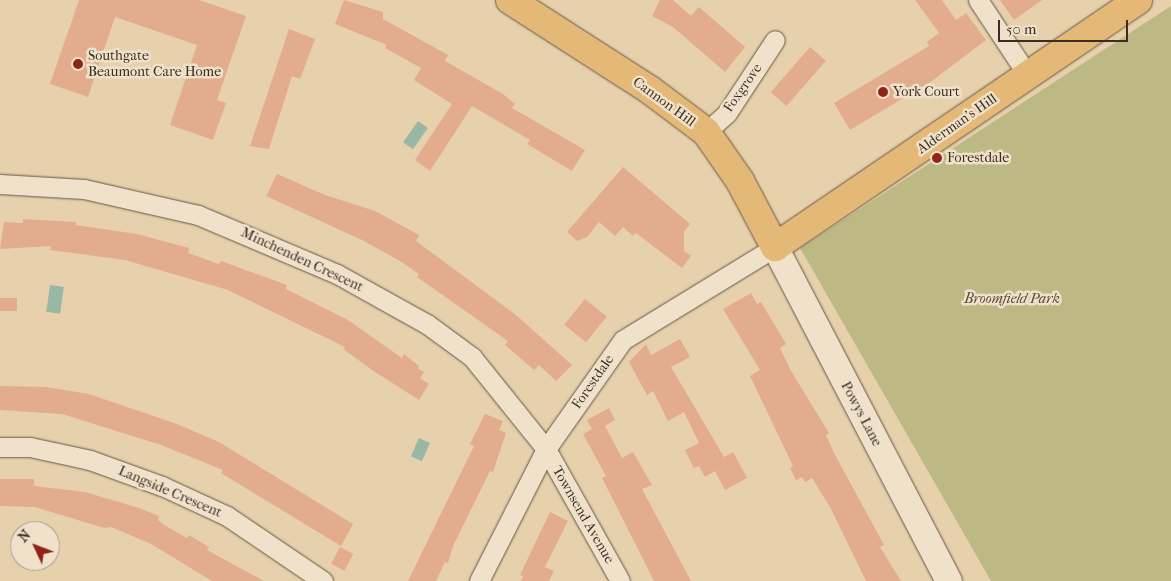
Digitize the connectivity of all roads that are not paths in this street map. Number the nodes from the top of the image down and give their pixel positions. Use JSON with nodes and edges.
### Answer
{"nodes":[{"id":1,"x":510,"y":0,"type":"edge"},
{"id":2,"x":978,"y":0,"type":"edge"},
{"id":3,"x":1138,"y":0,"type":"edge"},
{"id":4,"x":775,"y":40,"type":"dead end"},
{"id":5,"x":1027,"y":74,"type":"junction"},
{"id":6,"x":706,"y":132,"type":"junction"},
{"id":7,"x":0,"y":184,"type":"edge"},
{"id":8,"x":775,"y":246,"type":"junction"},
{"id":9,"x":0,"y":447,"type":"edge"},
{"id":10,"x":546,"y":449,"type":"junction"},
{"id":11,"x":323,"y":581,"type":"edge"},
{"id":12,"x":479,"y":581,"type":"edge"},
{"id":13,"x":620,"y":581,"type":"edge"},
{"id":14,"x":949,"y":581,"type":"edge"}],
"edges":[{"from":1,"to":6,"type":"main road","name":"Cannon Hill"},
{"from":2,"to":5,"type":"street"},
{"from":3,"to":5,"type":"main road","name":"Alderman's Hill"},
{"from":4,"to":6,"type":"street","name":"Foxgrove"},
{"from":5,"to":8,"type":"main road","name":"Alderman's Hill"},
{"from":6,"to":8,"type":"main road","name":"Cannon Hill"},
{"from":7,"to":10,"type":"street","name":"Minchenden Crescent"},
{"from":8,"to":10,"type":"street","name":"Forestdale"},
{"from":8,"to":14,"type":"main road","name":"Powys Lane"},
{"from":9,"to":11,"type":"street","name":"Langside Crescent"},
{"from":10,"to":12,"type":"street","name":"Forestdale"},
{"from":10,"to":13,"type":"street","name":"Townsend Avenue"}]}
